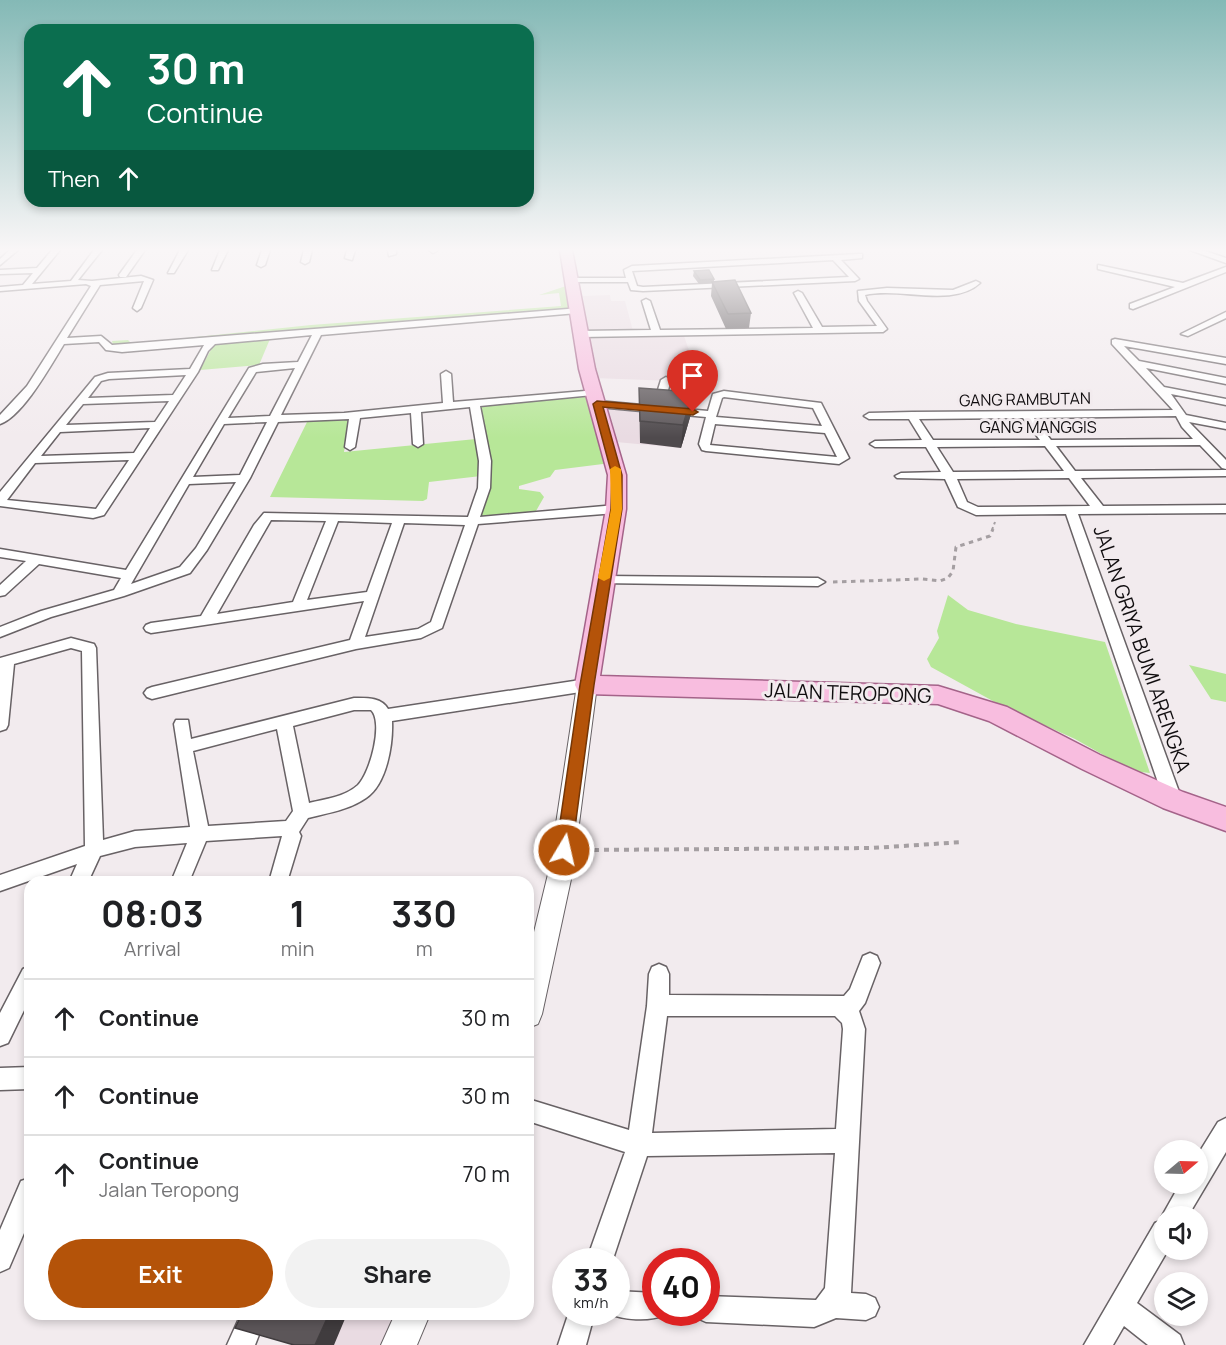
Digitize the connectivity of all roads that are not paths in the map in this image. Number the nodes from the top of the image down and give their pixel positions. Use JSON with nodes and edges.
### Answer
{"nodes":[{"id":1,"x":79,"y":313,"type":"edge"},
{"id":2,"x":544,"y":313,"type":"edge"},
{"id":3,"x":577,"y":313,"type":"edge"},
{"id":4,"x":650,"y":313,"type":"edge"},
{"id":5,"x":809,"y":313,"type":"edge"},
{"id":6,"x":872,"y":313,"type":"edge"},
{"id":7,"x":1226,"y":315,"type":"edge"},
{"id":8,"x":819,"y":330,"type":"junction"},
{"id":9,"x":318,"y":332,"type":"junction"},
{"id":10,"x":656,"y":332,"type":"junction"},
{"id":11,"x":581,"y":334,"type":"junction"},
{"id":12,"x":1185,"y":334,"type":"dead end"},
{"id":13,"x":61,"y":341,"type":"junction"},
{"id":14,"x":208,"y":346,"type":"junction"},
{"id":15,"x":1226,"y":361,"type":"edge"},
{"id":16,"x":1133,"y":363,"type":"junction"},
{"id":17,"x":301,"y":365,"type":"junction"},
{"id":18,"x":193,"y":372,"type":"junction"},
{"id":19,"x":446,"y":374,"type":"dead end"},
{"id":20,"x":666,"y":380,"type":"dead end"},
{"id":21,"x":1226,"y":381,"type":"edge"},
{"id":22,"x":1160,"y":389,"type":"junction"},
{"id":23,"x":175,"y":398,"type":"junction"},
{"id":24,"x":595,"y":398,"type":"junction"},
{"id":25,"x":79,"y":401,"type":"junction"},
{"id":26,"x":1226,"y":402,"type":"edge"},
{"id":27,"x":475,"y":404,"type":"junction"},
{"id":28,"x":17,"y":405,"type":"junction"},
{"id":29,"x":0,"y":406,"type":"edge"},
{"id":30,"x":448,"y":406,"type":"junction"},
{"id":31,"x":416,"y":409,"type":"junction"},
{"id":32,"x":657,"y":409,"type":"junction"},
{"id":33,"x":1025,"y":413,"type":"junction"},
{"id":34,"x":356,"y":415,"type":"junction"},
{"id":35,"x":912,"y":415,"type":"junction"},
{"id":36,"x":1181,"y":415,"type":"junction"},
{"id":37,"x":869,"y":416,"type":"dead end"},
{"id":38,"x":711,"y":417,"type":"junction"},
{"id":39,"x":276,"y":419,"type":"junction"},
{"id":40,"x":0,"y":421,"type":"edge"},
{"id":41,"x":220,"y":421,"type":"junction"},
{"id":42,"x":158,"y":425,"type":"junction"},
{"id":43,"x":1226,"y":426,"type":"edge"},
{"id":44,"x":56,"y":429,"type":"junction"},
{"id":45,"x":828,"y":430,"type":"junction"},
{"id":46,"x":1048,"y":443,"type":"junction"},
{"id":47,"x":418,"y":444,"type":"dead end"},
{"id":48,"x":875,"y":444,"type":"dead end"},
{"id":49,"x":930,"y":444,"type":"junction"},
{"id":50,"x":1205,"y":445,"type":"junction"},
{"id":51,"x":350,"y":447,"type":"dead end"},
{"id":52,"x":1226,"y":452,"type":"edge"},
{"id":53,"x":137,"y":456,"type":"junction"},
{"id":54,"x":32,"y":460,"type":"junction"},
{"id":55,"x":1226,"y":466,"type":"edge"},
{"id":56,"x":1226,"y":472,"type":"edge"},
{"id":57,"x":1073,"y":475,"type":"junction"},
{"id":58,"x":901,"y":476,"type":"dead end"},
{"id":59,"x":950,"y":477,"type":"junction"},
{"id":60,"x":244,"y":478,"type":"junction"},
{"id":61,"x":187,"y":481,"type":"junction"},
{"id":62,"x":616,"y":509,"type":"junction"},
{"id":63,"x":1226,"y":509,"type":"edge"},
{"id":64,"x":1100,"y":511,"type":"junction"},
{"id":65,"x":1071,"y":512,"type":"junction"},
{"id":66,"x":333,"y":518,"type":"junction"},
{"id":67,"x":399,"y":520,"type":"junction"},
{"id":68,"x":472,"y":521,"type":"junction"},
{"id":69,"x":0,"y":553,"type":"edge"},
{"id":70,"x":36,"y":559,"type":"junction"},
{"id":71,"x":130,"y":575,"type":"junction"},
{"id":72,"x":604,"y":580,"type":"junction"},
{"id":73,"x":818,"y":582,"type":"road end"},
{"id":74,"x":0,"y":592,"type":"edge"},
{"id":75,"x":119,"y":593,"type":"junction"},
{"id":76,"x":374,"y":595,"type":"junction"},
{"id":77,"x":298,"y":606,"type":"junction"},
{"id":78,"x":206,"y":620,"type":"junction"},
{"id":79,"x":151,"y":628,"type":"dead end"},
{"id":80,"x":0,"y":632,"type":"edge"},
{"id":81,"x":356,"y":644,"type":"junction"},
{"id":82,"x":3,"y":662,"type":"edge"},
{"id":83,"x":587,"y":690,"type":"junction"},
{"id":84,"x":152,"y":693,"type":"dead end"},
{"id":85,"x":382,"y":716,"type":"junction"},
{"id":86,"x":284,"y":723,"type":"junction"},
{"id":87,"x":182,"y":724,"type":"dead end"},
{"id":88,"x":0,"y":725,"type":"edge"},
{"id":89,"x":184,"y":747,"type":"junction"},
{"id":90,"x":1173,"y":800,"type":"junction"},
{"id":91,"x":302,"y":812,"type":"junction"},
{"id":92,"x":1226,"y":819,"type":"edge"},
{"id":93,"x":290,"y":831,"type":"junction"},
{"id":94,"x":200,"y":833,"type":"junction"},
{"id":95,"x":94,"y":850,"type":"junction"},
{"id":96,"x":81,"y":876,"type":"edge"},
{"id":97,"x":182,"y":876,"type":"edge"},
{"id":98,"x":280,"y":876,"type":"edge"},
{"id":99,"x":0,"y":883,"type":"edge"},
{"id":100,"x":870,"y":963,"type":"dead end"},
{"id":101,"x":659,"y":974,"type":"dead end"},
{"id":102,"x":24,"y":988,"type":"edge"},
{"id":103,"x":534,"y":991,"type":"edge"},
{"id":104,"x":658,"y":1005,"type":"junction"},
{"id":105,"x":846,"y":1010,"type":"junction"},
{"id":106,"x":0,"y":1035,"type":"edge"},
{"id":107,"x":24,"y":1078,"type":"edge"},
{"id":108,"x":0,"y":1079,"type":"edge"},
{"id":109,"x":534,"y":1112,"type":"edge"},
{"id":110,"x":1226,"y":1130,"type":"edge"},
{"id":111,"x":845,"y":1141,"type":"junction"},
{"id":112,"x":639,"y":1145,"type":"junction"},
{"id":113,"x":1208,"y":1160,"type":"edge"},
{"id":114,"x":24,"y":1204,"type":"edge"},
{"id":115,"x":604,"y":1248,"type":"edge"},
{"id":116,"x":1154,"y":1249,"type":"edge"},
{"id":117,"x":0,"y":1259,"type":"edge"},
{"id":118,"x":830,"y":1304,"type":"junction"},
{"id":119,"x":1120,"y":1306,"type":"junction"},
{"id":120,"x":866,"y":1307,"type":"dead end"},
{"id":121,"x":720,"y":1310,"type":"edge"},
{"id":122,"x":251,"y":1320,"type":"edge"},
{"id":123,"x":409,"y":1320,"type":"edge"},
{"id":124,"x":578,"y":1326,"type":"edge"},
{"id":125,"x":241,"y":1345,"type":"edge"},
{"id":126,"x":399,"y":1345,"type":"edge"},
{"id":127,"x":572,"y":1345,"type":"edge"},
{"id":128,"x":1098,"y":1345,"type":"edge"},
{"id":129,"x":1170,"y":1345,"type":"edge"}],
"edges":[{"from":1,"to":13,"type":"street"},
{"from":2,"to":9,"type":"street"},
{"from":3,"to":11,"type":"main road"},
{"from":4,"to":10,"type":"street"},
{"from":5,"to":8,"type":"street"},
{"from":6,"to":8,"type":"street"},
{"from":7,"to":12,"type":"street"},
{"from":8,"to":10,"type":"street"},
{"from":9,"to":14,"type":"street"},
{"from":9,"to":17,"type":"street"},
{"from":10,"to":11,"type":"street"},
{"from":11,"to":24,"type":"main road"},
{"from":13,"to":14,"type":"street"},
{"from":13,"to":28,"type":"street"},
{"from":14,"to":18,"type":"street"},
{"from":15,"to":16,"type":"street"},
{"from":16,"to":21,"type":"street"},
{"from":16,"to":22,"type":"street"},
{"from":17,"to":39,"type":"street"},
{"from":17,"to":41,"type":"street"},
{"from":18,"to":23,"type":"street"},
{"from":18,"to":25,"type":"street"},
{"from":19,"to":30,"type":"street"},
{"from":20,"to":32,"type":"street"},
{"from":22,"to":26,"type":"street"},
{"from":22,"to":36,"type":"street"},
{"from":23,"to":25,"type":"street"},
{"from":23,"to":42,"type":"street"},
{"from":24,"to":27,"type":"street"},
{"from":24,"to":32,"type":"street"},
{"from":24,"to":62,"type":"main road"},
{"from":25,"to":44,"type":"street"},
{"from":27,"to":30,"type":"street"},
{"from":27,"to":68,"type":"street"},
{"from":28,"to":29,"type":"street"},
{"from":28,"to":40,"type":"street"},
{"from":30,"to":31,"type":"street"},
{"from":31,"to":34,"type":"street"},
{"from":31,"to":47,"type":"street"},
{"from":32,"to":38,"type":"street"},
{"from":33,"to":35,"type":"street","name":"GANG RAMBUTAN"},
{"from":33,"to":36,"type":"street","name":"GANG RAMBUTAN"},
{"from":33,"to":46,"type":"street"},
{"from":34,"to":39,"type":"street"},
{"from":34,"to":51,"type":"street"},
{"from":35,"to":37,"type":"street","name":"GANG RAMBUTAN"},
{"from":35,"to":49,"type":"street"},
{"from":36,"to":43,"type":"street","name":"GANG RAMBUTAN"},
{"from":36,"to":50,"type":"street"},
{"from":38,"to":45,"type":"street"},
{"from":38,"to":45,"type":"street"},
{"from":38,"to":45,"type":"street"},
{"from":39,"to":41,"type":"street"},
{"from":39,"to":60,"type":"street"},
{"from":41,"to":61,"type":"street"},
{"from":42,"to":44,"type":"street"},
{"from":42,"to":53,"type":"street"},
{"from":44,"to":54,"type":"street"},
{"from":46,"to":49,"type":"street","name":"GANG MANGGIS"},
{"from":46,"to":50,"type":"street","name":"GANG MANGGIS"},
{"from":46,"to":57,"type":"street"},
{"from":48,"to":49,"type":"street","name":"GANG MANGGIS"},
{"from":49,"to":59,"type":"street"},
{"from":50,"to":52,"type":"street","name":"GANG MANGGIS"},
{"from":50,"to":55,"type":"street"},
{"from":53,"to":54,"type":"street"},
{"from":53,"to":54,"type":"street"},
{"from":56,"to":57,"type":"street"},
{"from":57,"to":59,"type":"street"},
{"from":57,"to":64,"type":"street"},
{"from":58,"to":59,"type":"street"},
{"from":59,"to":65,"type":"street"},
{"from":60,"to":61,"type":"street"},
{"from":60,"to":75,"type":"street"},
{"from":61,"to":71,"type":"street"},
{"from":62,"to":68,"type":"street"},
{"from":62,"to":72,"type":"main road"},
{"from":63,"to":64,"type":"street"},
{"from":64,"to":65,"type":"street"},
{"from":65,"to":90,"type":"street","name":"JALAN GRIYA BUMI ARENGKA"},
{"from":66,"to":67,"type":"street"},
{"from":66,"to":77,"type":"street"},
{"from":66,"to":78,"type":"street"},
{"from":67,"to":68,"type":"street"},
{"from":67,"to":76,"type":"street"},
{"from":68,"to":81,"type":"street"},
{"from":69,"to":70,"type":"street"},
{"from":70,"to":71,"type":"street"},
{"from":70,"to":74,"type":"street"},
{"from":71,"to":75,"type":"street"},
{"from":72,"to":73,"type":"street"},
{"from":72,"to":83,"type":"main road"},
{"from":75,"to":80,"type":"street"},
{"from":76,"to":77,"type":"street"},
{"from":76,"to":81,"type":"street"},
{"from":77,"to":78,"type":"street"},
{"from":78,"to":79,"type":"street"},
{"from":81,"to":84,"type":"street"},
{"from":82,"to":88,"type":"street"},
{"from":82,"to":95,"type":"street"},
{"from":83,"to":85,"type":"street"},
{"from":83,"to":90,"type":"main road","name":"JALAN TEROPONG"},
{"from":83,"to":103,"type":"street"},
{"from":85,"to":86,"type":"street"},
{"from":85,"to":91,"type":"street"},
{"from":86,"to":89,"type":"street"},
{"from":86,"to":91,"type":"street"},
{"from":87,"to":89,"type":"street"},
{"from":89,"to":94,"type":"street"},
{"from":90,"to":92,"type":"main road","name":"JALAN TEROPONG"},
{"from":91,"to":93,"type":"street"},
{"from":93,"to":94,"type":"street"},
{"from":93,"to":98,"type":"street"},
{"from":94,"to":95,"type":"street"},
{"from":94,"to":97,"type":"street"},
{"from":95,"to":96,"type":"street"},
{"from":95,"to":99,"type":"street"},
{"from":100,"to":105,"type":"street"},
{"from":101,"to":104,"type":"street"},
{"from":102,"to":106,"type":"street"},
{"from":104,"to":105,"type":"street"},
{"from":104,"to":112,"type":"street"},
{"from":105,"to":111,"type":"street"},
{"from":107,"to":108,"type":"street"},
{"from":109,"to":112,"type":"street"},
{"from":110,"to":113,"type":"street"},
{"from":111,"to":112,"type":"street"},
{"from":111,"to":118,"type":"street"},
{"from":112,"to":115,"type":"street"},
{"from":114,"to":117,"type":"street"},
{"from":116,"to":119,"type":"street"},
{"from":118,"to":120,"type":"street"},
{"from":118,"to":121,"type":"street"},
{"from":119,"to":128,"type":"street"},
{"from":119,"to":129,"type":"street"},
{"from":122,"to":125,"type":"street"},
{"from":123,"to":126,"type":"street"},
{"from":124,"to":127,"type":"street"}]}
